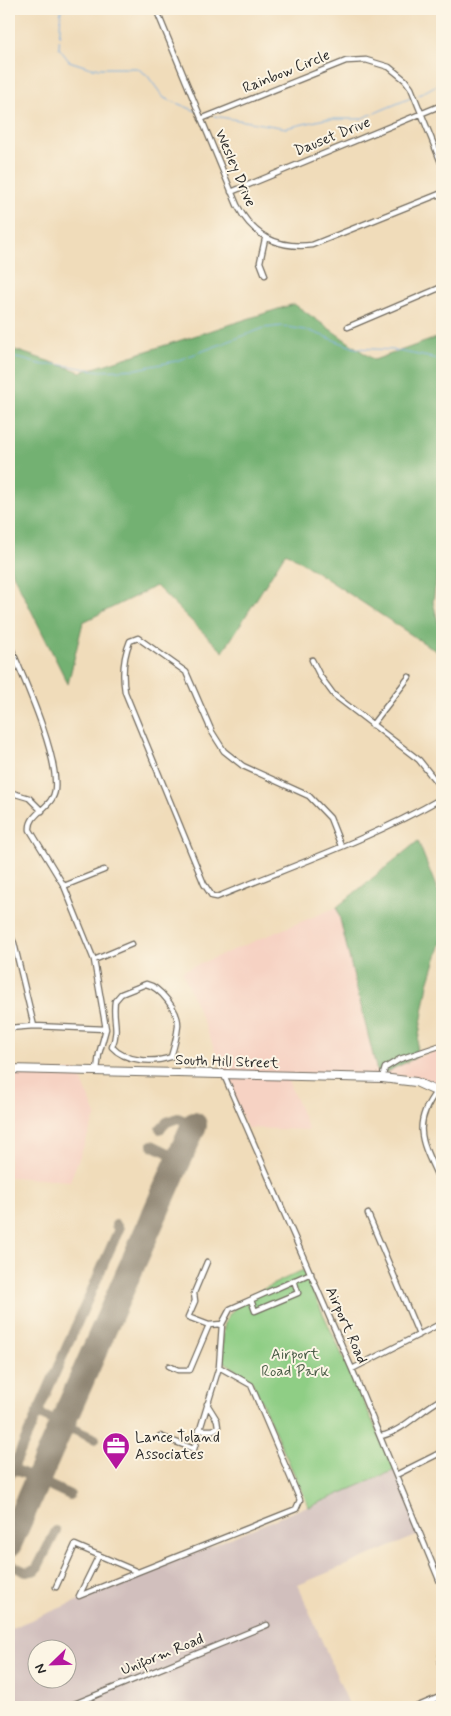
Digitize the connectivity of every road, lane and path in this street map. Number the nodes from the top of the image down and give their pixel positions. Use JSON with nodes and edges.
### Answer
{"nodes":[{"id":1,"x":156,"y":9,"type":"edge"},
{"id":2,"x":442,"y":105,"type":"edge"},
{"id":3,"x":422,"y":114,"type":"junction"},
{"id":4,"x":201,"y":119,"type":"junction"},
{"id":5,"x":442,"y":165,"type":"edge"},
{"id":6,"x":231,"y":192,"type":"junction"},
{"id":7,"x":442,"y":193,"type":"edge"},
{"id":8,"x":265,"y":239,"type":"junction"},
{"id":9,"x":265,"y":275,"type":"dead end"},
{"id":10,"x":442,"y":287,"type":"edge"},
{"id":11,"x":348,"y":327,"type":"dead end"},
{"id":12,"x":9,"y":644,"type":"edge"},
{"id":13,"x":312,"y":660,"type":"dead end"},
{"id":14,"x":409,"y":677,"type":"dead end"},
{"id":15,"x":372,"y":725,"type":"junction"},
{"id":16,"x":442,"y":789,"type":"edge"},
{"id":17,"x":9,"y":792,"type":"edge"},
{"id":18,"x":442,"y":798,"type":"edge"},
{"id":19,"x":42,"y":811,"type":"junction"},
{"id":20,"x":341,"y":846,"type":"junction"},
{"id":21,"x":104,"y":870,"type":"dead end"},
{"id":22,"x":64,"y":886,"type":"junction"},
{"id":23,"x":9,"y":933,"type":"edge"},
{"id":24,"x":132,"y":944,"type":"dead end"},
{"id":25,"x":94,"y":960,"type":"junction"},
{"id":26,"x":34,"y":1026,"type":"junction"},
{"id":27,"x":9,"y":1028,"type":"edge"},
{"id":28,"x":106,"y":1029,"type":"junction"},
{"id":29,"x":442,"y":1045,"type":"edge"},
{"id":30,"x":162,"y":1060,"type":"junction"},
{"id":31,"x":9,"y":1070,"type":"edge"},
{"id":32,"x":97,"y":1070,"type":"junction"},
{"id":33,"x":160,"y":1072,"type":"junction"},
{"id":34,"x":224,"y":1075,"type":"junction"},
{"id":35,"x":382,"y":1078,"type":"junction"},
{"id":36,"x":440,"y":1093,"type":"edge"},
{"id":37,"x":442,"y":1186,"type":"edge"},
{"id":38,"x":368,"y":1214,"type":"dead end"},
{"id":39,"x":207,"y":1262,"type":"dead end"},
{"id":40,"x":311,"y":1273,"type":"junction"},
{"id":41,"x":294,"y":1280,"type":"junction"},
{"id":42,"x":251,"y":1300,"type":"junction"},
{"id":43,"x":442,"y":1323,"type":"edge"},
{"id":44,"x":222,"y":1324,"type":"junction"},
{"id":45,"x":208,"y":1325,"type":"junction"},
{"id":46,"x":419,"y":1335,"type":"junction"},
{"id":47,"x":169,"y":1366,"type":"dead end"},
{"id":48,"x":220,"y":1367,"type":"junction"},
{"id":49,"x":352,"y":1369,"type":"junction"},
{"id":50,"x":442,"y":1399,"type":"edge"},
{"id":51,"x":206,"y":1404,"type":"junction"},
{"id":52,"x":199,"y":1430,"type":"junction"},
{"id":53,"x":160,"y":1436,"type":"dead end"},
{"id":54,"x":381,"y":1436,"type":"junction"},
{"id":55,"x":442,"y":1452,"type":"edge"},
{"id":56,"x":396,"y":1475,"type":"junction"},
{"id":57,"x":98,"y":1555,"type":"junction"},
{"id":58,"x":138,"y":1572,"type":"junction"},
{"id":59,"x":56,"y":1586,"type":"dead end"},
{"id":60,"x":442,"y":1587,"type":"edge"},
{"id":61,"x":267,"y":1625,"type":"dead end"},
{"id":62,"x":442,"y":1651,"type":"edge"},
{"id":63,"x":442,"y":1670,"type":"edge"},
{"id":64,"x":442,"y":1696,"type":"edge"},
{"id":65,"x":67,"y":1707,"type":"edge"},
{"id":66,"x":416,"y":1707,"type":"edge"}],
"edges":[{"from":1,"to":4,"type":"street","name":"Wesley Drive"},
{"from":2,"to":3,"type":"street","name":"Dauset Drive"},
{"from":3,"to":4,"type":"street","name":"Rainbow Circle"},
{"from":3,"to":5,"type":"street","name":"Rainbow Circle"},
{"from":3,"to":6,"type":"street","name":"Dauset Drive"},
{"from":4,"to":6,"type":"street","name":"Wesley Drive"},
{"from":6,"to":8,"type":"street","name":"Wesley Drive"},
{"from":7,"to":8,"type":"street","name":"Wesley Drive"},
{"from":8,"to":9,"type":"street"},
{"from":10,"to":11,"type":"street"},
{"from":12,"to":19,"type":"street"},
{"from":13,"to":15,"type":"street"},
{"from":14,"to":15,"type":"street"},
{"from":15,"to":16,"type":"street"},
{"from":17,"to":19,"type":"street"},
{"from":18,"to":20,"type":"street"},
{"from":19,"to":22,"type":"street"},
{"from":20,"to":20,"type":"street"},
{"from":21,"to":22,"type":"street"},
{"from":22,"to":25,"type":"street"},
{"from":23,"to":26,"type":"street"},
{"from":24,"to":25,"type":"street"},
{"from":25,"to":28,"type":"street"},
{"from":26,"to":27,"type":"street"},
{"from":26,"to":28,"type":"street"},
{"from":28,"to":32,"type":"street"},
{"from":29,"to":35,"type":"street"},
{"from":30,"to":30,"type":"street"},
{"from":30,"to":33,"type":"street"},
{"from":31,"to":32,"type":"main road","name":"South Hill Street"},
{"from":32,"to":33,"type":"main road","name":"South Hill Street"},
{"from":33,"to":34,"type":"main road","name":"South Hill Street"},
{"from":34,"to":35,"type":"main road","name":"South Hill Street"},
{"from":34,"to":40,"type":"street","name":"Airport Road"},
{"from":35,"to":36,"type":"main road","name":"South Hill Street"},
{"from":36,"to":37,"type":"street"},
{"from":38,"to":46,"type":"street"},
{"from":39,"to":45,"type":"street"},
{"from":40,"to":41,"type":"street"},
{"from":40,"to":49,"type":"street","name":"Airport Road"},
{"from":41,"to":42,"type":"street"},
{"from":41,"to":42,"type":"street"},
{"from":42,"to":44,"type":"street"},
{"from":43,"to":46,"type":"street"},
{"from":44,"to":45,"type":"street"},
{"from":44,"to":48,"type":"street"},
{"from":45,"to":47,"type":"street"},
{"from":46,"to":49,"type":"street"},
{"from":48,"to":51,"type":"street"},
{"from":48,"to":58,"type":"street"},
{"from":49,"to":54,"type":"street","name":"Airport Road"},
{"from":50,"to":54,"type":"street"},
{"from":51,"to":52,"type":"street"},
{"from":51,"to":52,"type":"street"},
{"from":52,"to":53,"type":"street"},
{"from":54,"to":56,"type":"street","name":"Airport Road"},
{"from":55,"to":56,"type":"street"},
{"from":56,"to":60,"type":"street","name":"Airport Road"},
{"from":57,"to":58,"type":"street"},
{"from":57,"to":58,"type":"street"},
{"from":57,"to":59,"type":"street"},
{"from":61,"to":65,"type":"street","name":"Uniform Road"},
{"from":62,"to":63,"type":"street"},
{"from":64,"to":66,"type":"street"}]}
